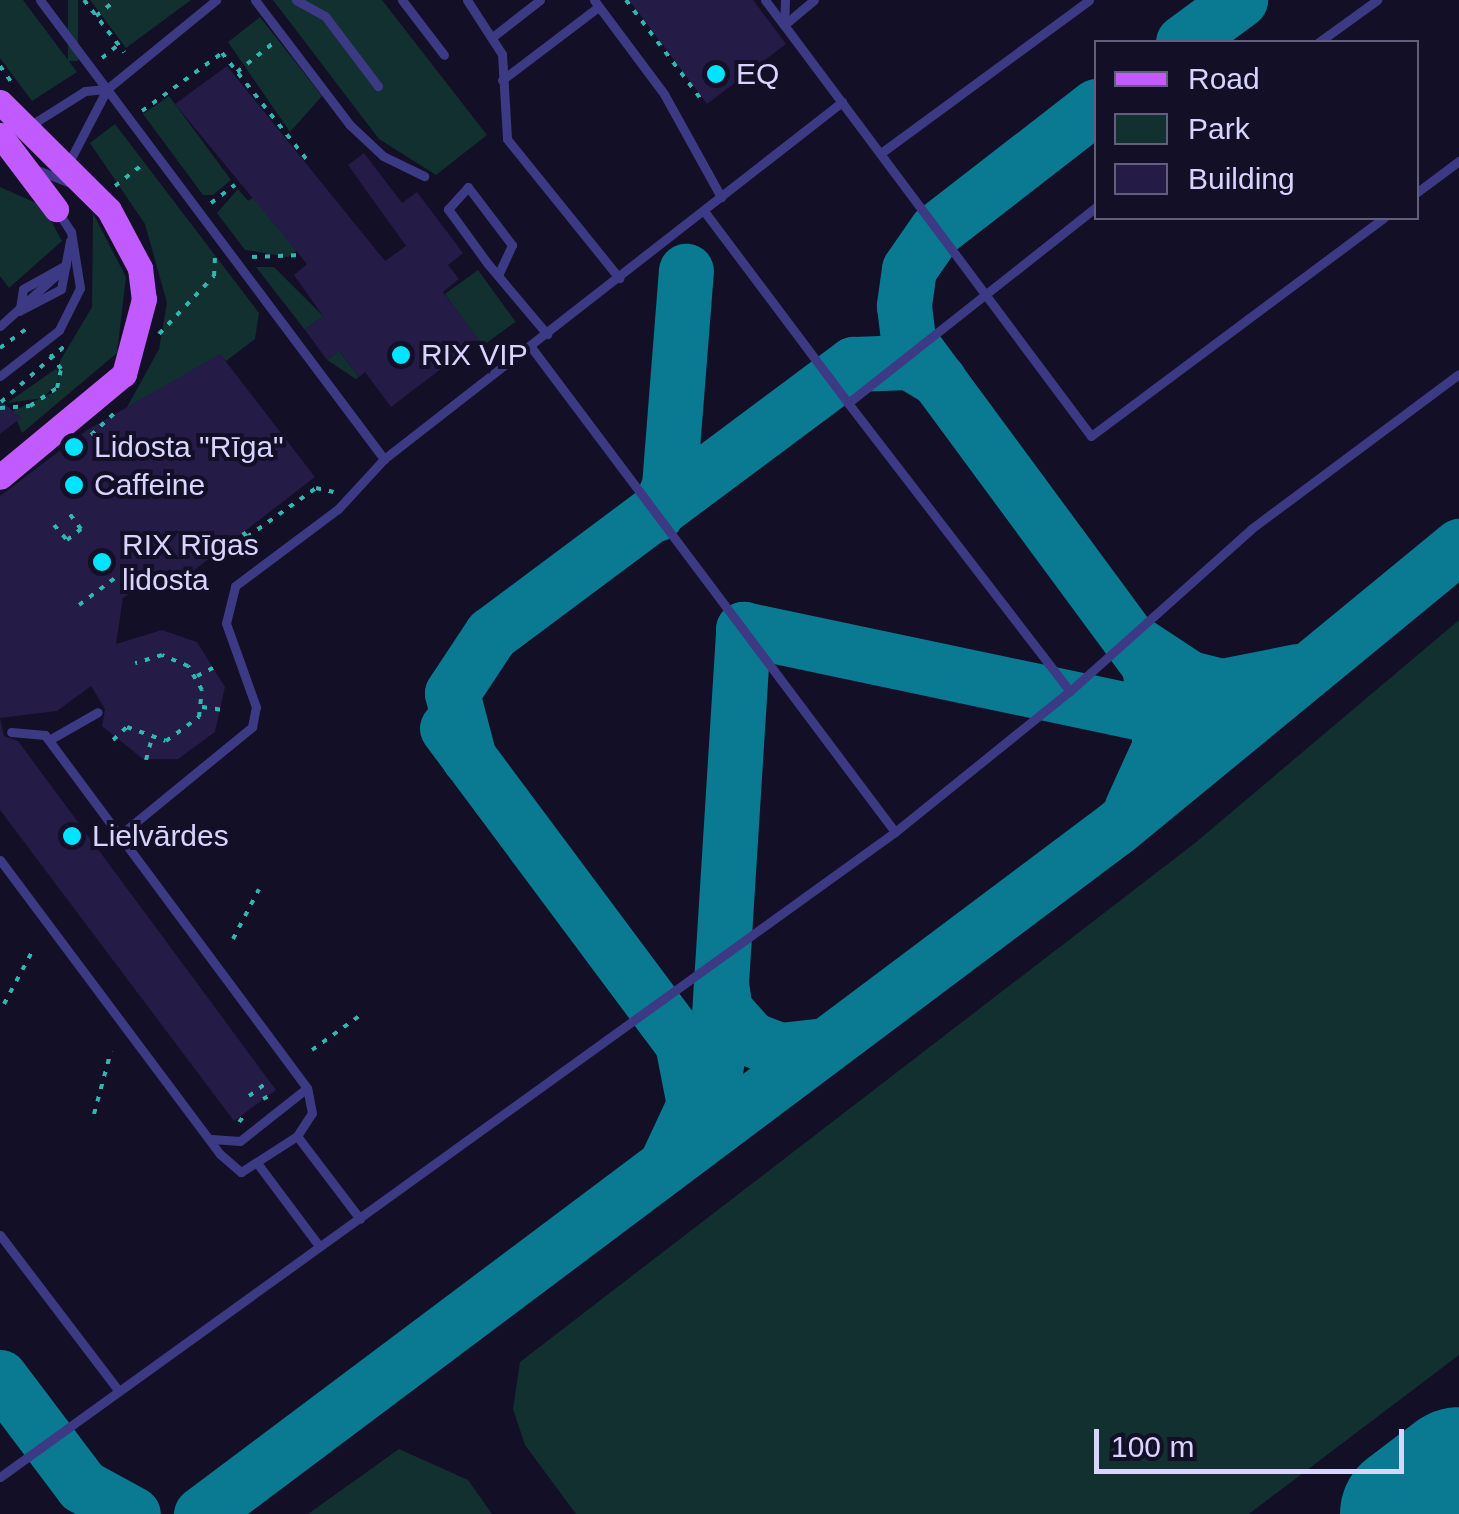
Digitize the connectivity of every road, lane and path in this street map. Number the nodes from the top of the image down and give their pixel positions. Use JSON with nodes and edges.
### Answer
{"nodes":[{"id":1,"x":40,"y":0,"type":"edge"},
{"id":2,"x":84,"y":0,"type":"edge"},
{"id":3,"x":116,"y":0,"type":"edge"},
{"id":4,"x":216,"y":0,"type":"edge"},
{"id":5,"x":255,"y":0,"type":"edge"},
{"id":6,"x":296,"y":0,"type":"edge"},
{"id":7,"x":402,"y":0,"type":"edge"},
{"id":8,"x":468,"y":0,"type":"edge"},
{"id":9,"x":540,"y":0,"type":"edge"},
{"id":10,"x":626,"y":0,"type":"edge"},
{"id":11,"x":765,"y":0,"type":"edge"},
{"id":12,"x":784,"y":0,"type":"edge"},
{"id":13,"x":814,"y":0,"type":"edge"},
{"id":14,"x":1089,"y":0,"type":"edge"},
{"id":15,"x":1377,"y":0,"type":"edge"},
{"id":16,"x":596,"y":3,"type":"edge"},
{"id":17,"x":96,"y":16,"type":"junction"},
{"id":18,"x":784,"y":25,"type":"junction"},
{"id":19,"x":494,"y":34,"type":"junction"},
{"id":20,"x":283,"y":36,"type":"junction"},
{"id":21,"x":1322,"y":40,"type":"edge"},
{"id":22,"x":124,"y":52,"type":"dead end"},
{"id":23,"x":444,"y":55,"type":"dead end"},
{"id":24,"x":236,"y":72,"type":"junction"},
{"id":25,"x":502,"y":80,"type":"junction"},
{"id":26,"x":378,"y":86,"type":"dead end"},
{"id":27,"x":107,"y":89,"type":"junction"},
{"id":28,"x":0,"y":102,"type":"edge"},
{"id":29,"x":842,"y":102,"type":"junction"},
{"id":30,"x":704,"y":103,"type":"dead end"},
{"id":31,"x":150,"y":128,"type":"dead end"},
{"id":32,"x":12,"y":132,"type":"edge"},
{"id":33,"x":881,"y":153,"type":"junction"},
{"id":34,"x":154,"y":156,"type":"junction"},
{"id":35,"x":307,"y":160,"type":"dead end"},
{"id":36,"x":1459,"y":161,"type":"edge"},
{"id":37,"x":68,"y":165,"type":"junction"},
{"id":38,"x":13,"y":168,"type":"junction"},
{"id":39,"x":424,"y":176,"type":"dead end"},
{"id":40,"x":235,"y":185,"type":"dead end"},
{"id":41,"x":196,"y":190,"type":"dead end"},
{"id":42,"x":1419,"y":191,"type":"edge"},
{"id":43,"x":106,"y":192,"type":"junction"},
{"id":44,"x":721,"y":198,"type":"junction"},
{"id":45,"x":208,"y":206,"type":"junction"},
{"id":46,"x":1094,"y":208,"type":"edge"},
{"id":47,"x":56,"y":209,"type":"joint"},
{"id":48,"x":704,"y":211,"type":"junction"},
{"id":49,"x":217,"y":218,"type":"dead end"},
{"id":50,"x":1381,"y":220,"type":"edge"},
{"id":51,"x":71,"y":232,"type":"junction"},
{"id":52,"x":216,"y":237,"type":"junction"},
{"id":53,"x":244,"y":255,"type":"dead end"},
{"id":54,"x":301,"y":255,"type":"dead end"},
{"id":55,"x":67,"y":265,"type":"junction"},
{"id":56,"x":499,"y":274,"type":"junction"},
{"id":57,"x":618,"y":278,"type":"junction"},
{"id":58,"x":982,"y":292,"type":"junction"},
{"id":59,"x":19,"y":311,"type":"junction"},
{"id":60,"x":0,"y":326,"type":"edge"},
{"id":61,"x":30,"y":326,"type":"dead end"},
{"id":62,"x":166,"y":328,"type":"dead end"},
{"id":63,"x":547,"y":334,"type":"junction"},
{"id":64,"x":531,"y":347,"type":"junction"},
{"id":65,"x":0,"y":348,"type":"edge"},
{"id":66,"x":56,"y":360,"type":"dead end"},
{"id":67,"x":1459,"y":374,"type":"edge"},
{"id":68,"x":0,"y":376,"type":"edge"},
{"id":69,"x":848,"y":404,"type":"junction"},
{"id":70,"x":0,"y":408,"type":"edge"},
{"id":71,"x":384,"y":459,"type":"junction"},
{"id":72,"x":0,"y":476,"type":"edge"},
{"id":73,"x":350,"y":496,"type":"junction"},
{"id":74,"x":69,"y":514,"type":"dead end"},
{"id":75,"x":54,"y":524,"type":"dead end"},
{"id":76,"x":247,"y":538,"type":"dead end"},
{"id":77,"x":132,"y":565,"type":"dead end"},
{"id":78,"x":79,"y":605,"type":"dead end"},
{"id":79,"x":135,"y":663,"type":"dead end"},
{"id":80,"x":217,"y":666,"type":"dead end"},
{"id":81,"x":197,"y":676,"type":"junction"},
{"id":82,"x":1070,"y":691,"type":"junction"},
{"id":83,"x":202,"y":707,"type":"junction"},
{"id":84,"x":224,"y":710,"type":"dead end"},
{"id":85,"x":98,"y":712,"type":"dead end"},
{"id":86,"x":11,"y":732,"type":"dead end"},
{"id":87,"x":48,"y":740,"type":"junction"},
{"id":88,"x":112,"y":740,"type":"dead end"},
{"id":89,"x":151,"y":741,"type":"junction"},
{"id":90,"x":146,"y":760,"type":"dead end"},
{"id":91,"x":895,"y":832,"type":"junction"},
{"id":92,"x":120,"y":834,"type":"junction"},
{"id":93,"x":0,"y":860,"type":"edge"},
{"id":94,"x":260,"y":889,"type":"dead end"},
{"id":95,"x":233,"y":940,"type":"dead end"},
{"id":96,"x":34,"y":948,"type":"dead end"},
{"id":97,"x":4,"y":1004,"type":"dead end"},
{"id":98,"x":362,"y":1014,"type":"dead end"},
{"id":99,"x":312,"y":1050,"type":"dead end"},
{"id":100,"x":110,"y":1051,"type":"dead end"},
{"id":101,"x":269,"y":1081,"type":"dead end"},
{"id":102,"x":307,"y":1088,"type":"junction"},
{"id":103,"x":249,"y":1096,"type":"dead end"},
{"id":104,"x":94,"y":1114,"type":"dead end"},
{"id":105,"x":297,"y":1136,"type":"junction"},
{"id":106,"x":212,"y":1139,"type":"junction"},
{"id":107,"x":257,"y":1163,"type":"junction"},
{"id":108,"x":360,"y":1219,"type":"junction"},
{"id":109,"x":0,"y":1234,"type":"edge"},
{"id":110,"x":319,"y":1246,"type":"junction"},
{"id":111,"x":119,"y":1391,"type":"junction"},
{"id":112,"x":0,"y":1477,"type":"edge"}],
"edges":[{"from":1,"to":27,"type":"lane"},
{"from":2,"to":17,"type":"path"},
{"from":3,"to":17,"type":"path"},
{"from":4,"to":27,"type":"lane"},
{"from":5,"to":20,"type":"lane"},
{"from":6,"to":26,"type":"lane"},
{"from":7,"to":23,"type":"lane"},
{"from":8,"to":19,"type":"lane"},
{"from":9,"to":19,"type":"lane"},
{"from":10,"to":30,"type":"path"},
{"from":11,"to":18,"type":"lane"},
{"from":12,"to":18,"type":"lane"},
{"from":13,"to":18,"type":"lane"},
{"from":14,"to":33,"type":"lane"},
{"from":15,"to":21,"type":"lane"},
{"from":16,"to":25,"type":"lane"},
{"from":16,"to":44,"type":"lane"},
{"from":17,"to":22,"type":"path"},
{"from":18,"to":29,"type":"lane"},
{"from":19,"to":25,"type":"lane"},
{"from":20,"to":24,"type":"path"},
{"from":20,"to":39,"type":"lane"},
{"from":24,"to":31,"type":"path"},
{"from":24,"to":35,"type":"path"},
{"from":25,"to":57,"type":"lane"},
{"from":27,"to":32,"type":"lane"},
{"from":27,"to":34,"type":"lane"},
{"from":27,"to":37,"type":"lane"},
{"from":28,"to":32,"type":"main road"},
{"from":29,"to":33,"type":"lane"},
{"from":29,"to":44,"type":"lane"},
{"from":32,"to":37,"type":"main road"},
{"from":32,"to":38,"type":"main road"},
{"from":33,"to":58,"type":"lane"},
{"from":34,"to":43,"type":"path"},
{"from":34,"to":52,"type":"lane"},
{"from":36,"to":42,"type":"lane"},
{"from":37,"to":43,"type":"main road"},
{"from":38,"to":43,"type":"lane"},
{"from":38,"to":47,"type":"main road"},
{"from":40,"to":45,"type":"path"},
{"from":41,"to":45,"type":"path"},
{"from":43,"to":72,"type":"main road"},
{"from":44,"to":48,"type":"lane"},
{"from":45,"to":49,"type":"path"},
{"from":46,"to":58,"type":"lane"},
{"from":47,"to":51,"type":"lane"},
{"from":48,"to":57,"type":"lane"},
{"from":48,"to":69,"type":"lane"},
{"from":50,"to":58,"type":"lane"},
{"from":51,"to":55,"type":"lane"},
{"from":51,"to":68,"type":"lane"},
{"from":52,"to":62,"type":"path"},
{"from":52,"to":71,"type":"lane"},
{"from":53,"to":54,"type":"path"},
{"from":55,"to":59,"type":"lane"},
{"from":55,"to":59,"type":"lane"},
{"from":56,"to":56,"type":"lane"},
{"from":56,"to":63,"type":"lane"},
{"from":57,"to":63,"type":"lane"},
{"from":58,"to":69,"type":"lane"},
{"from":59,"to":60,"type":"lane"},
{"from":61,"to":65,"type":"path"},
{"from":63,"to":64,"type":"lane"},
{"from":64,"to":71,"type":"lane"},
{"from":64,"to":91,"type":"lane"},
{"from":66,"to":70,"type":"path"},
{"from":67,"to":82,"type":"lane"},
{"from":69,"to":82,"type":"lane"},
{"from":71,"to":73,"type":"lane"},
{"from":73,"to":76,"type":"path"},
{"from":73,"to":92,"type":"lane"},
{"from":74,"to":75,"type":"path"},
{"from":77,"to":78,"type":"path"},
{"from":79,"to":81,"type":"path"},
{"from":80,"to":81,"type":"path"},
{"from":81,"to":83,"type":"path"},
{"from":82,"to":91,"type":"lane"},
{"from":83,"to":84,"type":"path"},
{"from":83,"to":89,"type":"path"},
{"from":85,"to":87,"type":"lane"},
{"from":86,"to":87,"type":"lane"},
{"from":87,"to":92,"type":"lane"},
{"from":88,"to":89,"type":"path"},
{"from":89,"to":90,"type":"path"},
{"from":91,"to":108,"type":"lane"},
{"from":92,"to":102,"type":"lane"},
{"from":93,"to":106,"type":"lane"},
{"from":94,"to":95,"type":"path"},
{"from":96,"to":97,"type":"path"},
{"from":98,"to":99,"type":"path"},
{"from":100,"to":104,"type":"path"},
{"from":101,"to":103,"type":"path"},
{"from":102,"to":105,"type":"lane"},
{"from":102,"to":106,"type":"lane"},
{"from":105,"to":107,"type":"lane"},
{"from":105,"to":108,"type":"lane"},
{"from":106,"to":107,"type":"lane"},
{"from":107,"to":110,"type":"lane"},
{"from":108,"to":110,"type":"lane"},
{"from":109,"to":111,"type":"lane"},
{"from":110,"to":111,"type":"lane"},
{"from":111,"to":112,"type":"lane"}]}
